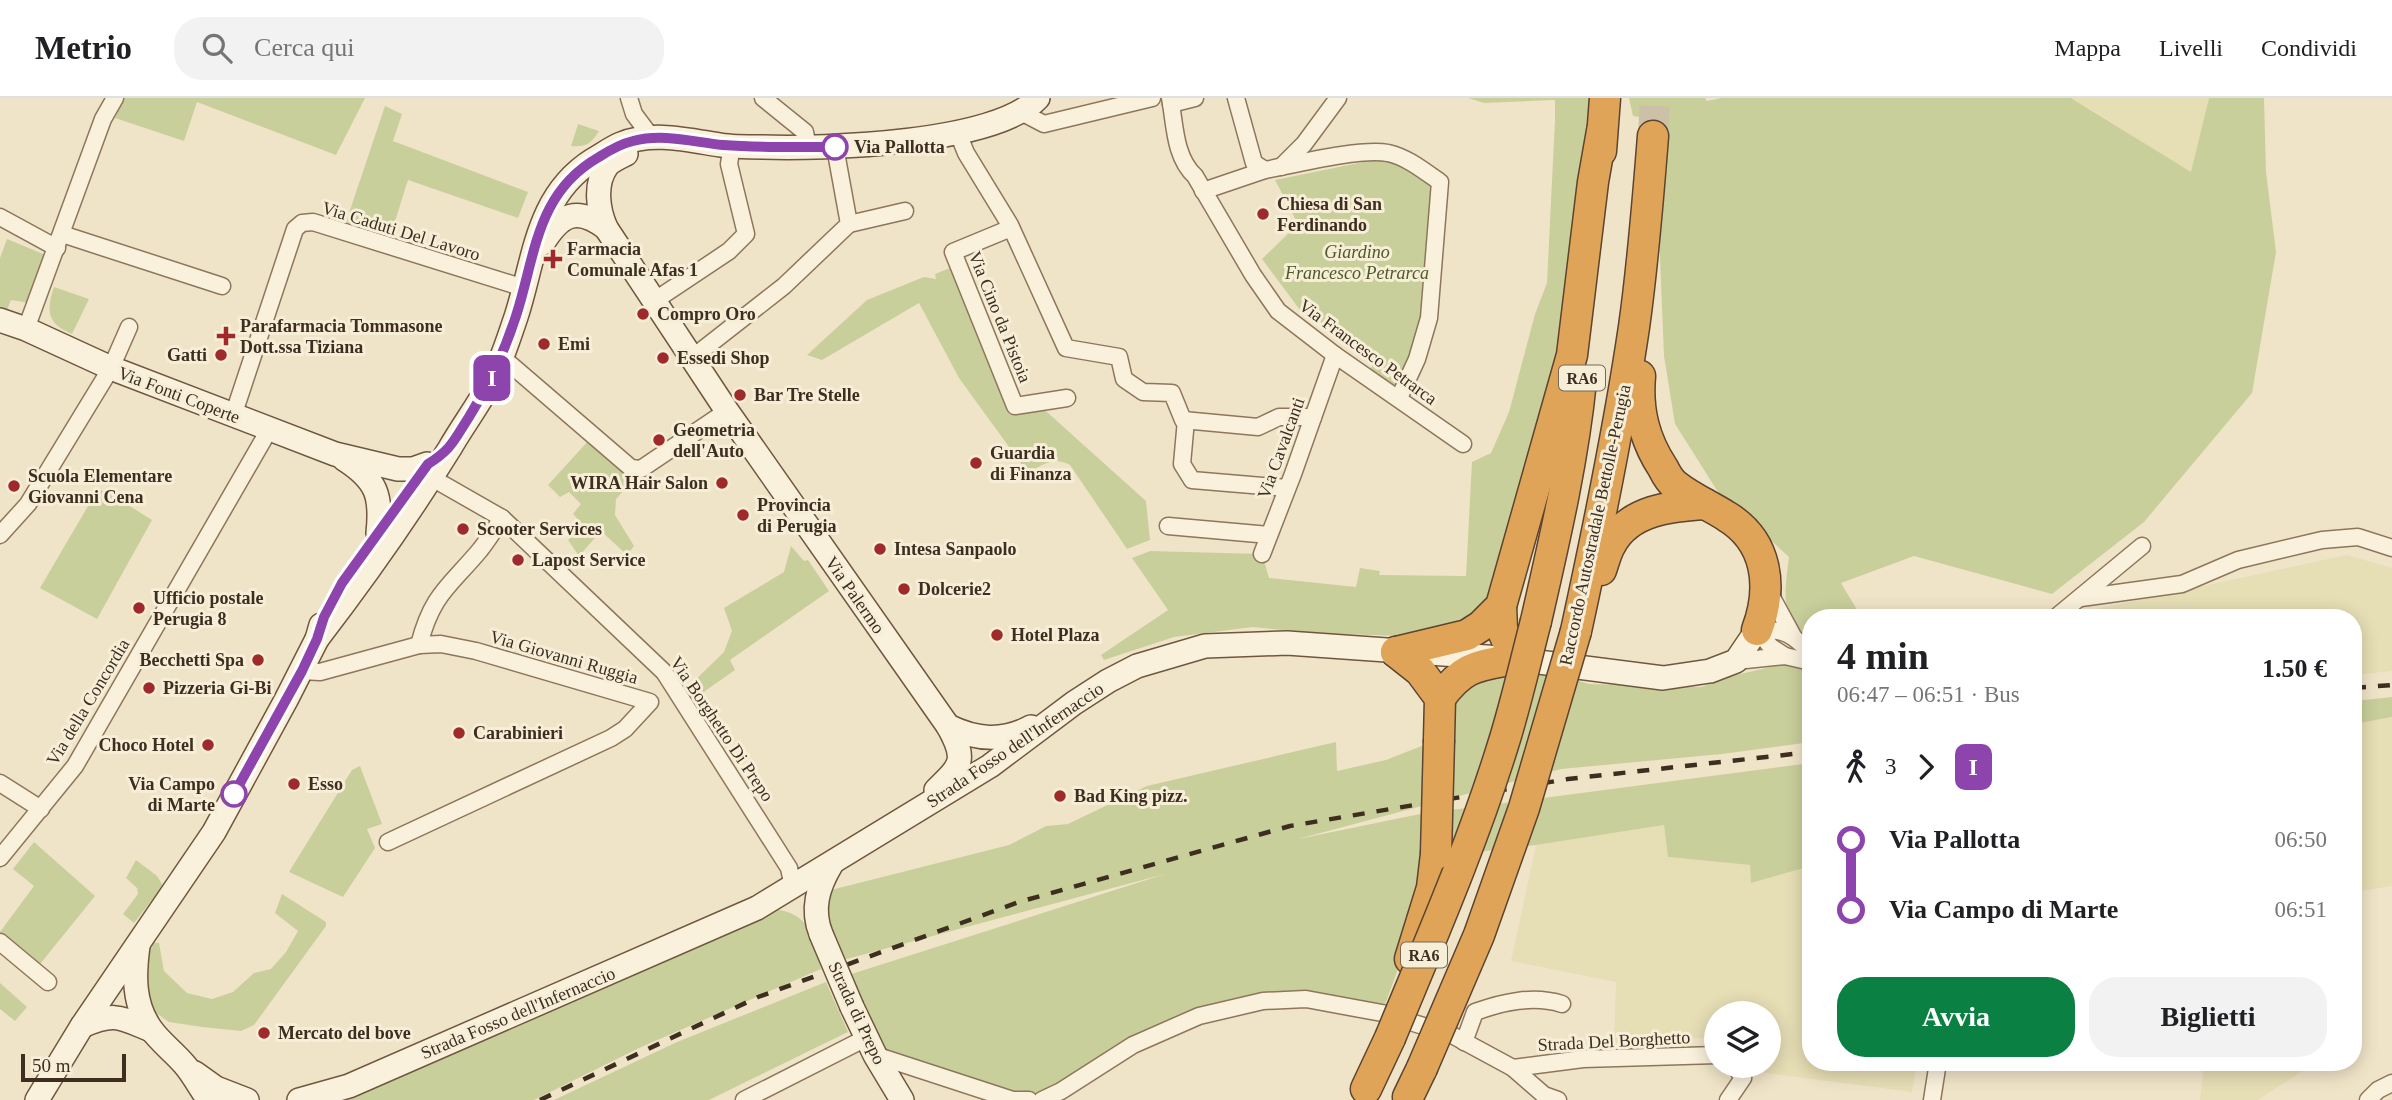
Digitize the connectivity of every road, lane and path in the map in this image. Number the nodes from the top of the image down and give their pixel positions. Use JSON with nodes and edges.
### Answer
{"nodes":[{"id":1,"x":115,"y":98,"type":"edge"},
{"id":2,"x":763,"y":98,"type":"edge"},
{"id":3,"x":1152,"y":98,"type":"edge"},
{"id":4,"x":1195,"y":98,"type":"edge"},
{"id":5,"x":1236,"y":98,"type":"edge"},
{"id":6,"x":1338,"y":98,"type":"edge"},
{"id":7,"x":1605,"y":98,"type":"edge"},
{"id":8,"x":630,"y":101,"type":"edge"},
{"id":9,"x":1030,"y":105,"type":"edge"},
{"id":10,"x":1172,"y":106,"type":"edge"},
{"id":11,"x":1602,"y":131,"type":"junction"},
{"id":12,"x":958,"y":132,"type":"junction"},
{"id":13,"x":1653,"y":136,"type":"tunnel mouth"},
{"id":14,"x":652,"y":138,"type":"junction"},
{"id":15,"x":620,"y":145,"type":"junction"},
{"id":16,"x":725,"y":145,"type":"junction"},
{"id":17,"x":808,"y":147,"type":"junction"},
{"id":18,"x":835,"y":147,"type":"junction"},
{"id":19,"x":1273,"y":169,"type":"junction"},
{"id":20,"x":1203,"y":191,"type":"junction"},
{"id":21,"x":905,"y":211,"type":"dead end"},
{"id":22,"x":0,"y":217,"type":"edge"},
{"id":23,"x":1646,"y":222,"type":"junction"},
{"id":24,"x":849,"y":224,"type":"junction"},
{"id":25,"x":606,"y":228,"type":"junction"},
{"id":26,"x":1012,"y":228,"type":"junction"},
{"id":27,"x":60,"y":241,"type":"junction"},
{"id":28,"x":531,"y":264,"type":"junction"},
{"id":29,"x":222,"y":286,"type":"dead end"},
{"id":30,"x":524,"y":288,"type":"junction"},
{"id":31,"x":654,"y":301,"type":"junction"},
{"id":32,"x":0,"y":320,"type":"edge"},
{"id":33,"x":129,"y":327,"type":"dead end"},
{"id":34,"x":26,"y":329,"type":"junction"},
{"id":35,"x":1335,"y":355,"type":"junction"},
{"id":36,"x":692,"y":358,"type":"junction"},
{"id":37,"x":501,"y":359,"type":"junction"},
{"id":38,"x":111,"y":368,"type":"junction"},
{"id":39,"x":1067,"y":398,"type":"dead end"},
{"id":40,"x":1399,"y":398,"type":"junction"},
{"id":41,"x":727,"y":411,"type":"junction"},
{"id":42,"x":233,"y":416,"type":"junction"},
{"id":43,"x":1313,"y":417,"type":"junction"},
{"id":44,"x":1186,"y":420,"type":"junction"},
{"id":45,"x":269,"y":430,"type":"junction"},
{"id":46,"x":1463,"y":444,"type":"dead end"},
{"id":47,"x":335,"y":454,"type":"junction"},
{"id":48,"x":436,"y":465,"type":"junction"},
{"id":49,"x":1287,"y":488,"type":"junction"},
{"id":50,"x":1705,"y":504,"type":"junction"},
{"id":51,"x":502,"y":518,"type":"junction"},
{"id":52,"x":1168,"y":526,"type":"dead end"},
{"id":53,"x":378,"y":533,"type":"junction"},
{"id":54,"x":0,"y":535,"type":"edge"},
{"id":55,"x":1269,"y":535,"type":"junction"},
{"id":56,"x":2142,"y":546,"type":"dead end"},
{"id":57,"x":2392,"y":548,"type":"edge"},
{"id":58,"x":1262,"y":554,"type":"dead end"},
{"id":59,"x":1766,"y":586,"type":"junction"},
{"id":60,"x":2081,"y":598,"type":"junction"},
{"id":61,"x":1501,"y":606,"type":"junction"},
{"id":62,"x":2066,"y":609,"type":"edge"},
{"id":63,"x":1757,"y":630,"type":"junction"},
{"id":64,"x":1581,"y":631,"type":"junction"},
{"id":65,"x":1794,"y":636,"type":"junction"},
{"id":66,"x":317,"y":639,"type":"junction"},
{"id":67,"x":1802,"y":644,"type":"edge"},
{"id":68,"x":419,"y":645,"type":"junction"},
{"id":69,"x":1396,"y":652,"type":"junction"},
{"id":70,"x":1785,"y":656,"type":"junction"},
{"id":71,"x":1516,"y":659,"type":"junction"},
{"id":72,"x":1802,"y":660,"type":"edge"},
{"id":73,"x":1736,"y":661,"type":"junction"},
{"id":74,"x":302,"y":671,"type":"junction"},
{"id":75,"x":673,"y":683,"type":"junction"},
{"id":76,"x":1440,"y":698,"type":"junction"},
{"id":77,"x":650,"y":702,"type":"junction"},
{"id":78,"x":1074,"y":703,"type":"junction"},
{"id":79,"x":948,"y":726,"type":"junction"},
{"id":80,"x":0,"y":783,"type":"edge"},
{"id":81,"x":41,"y":808,"type":"junction"},
{"id":82,"x":923,"y":808,"type":"junction"},
{"id":83,"x":388,"y":842,"type":"dead end"},
{"id":84,"x":0,"y":858,"type":"edge"},
{"id":85,"x":831,"y":865,"type":"junction"},
{"id":86,"x":793,"y":887,"type":"junction"},
{"id":87,"x":758,"y":908,"type":"junction"},
{"id":88,"x":819,"y":929,"type":"junction"},
{"id":89,"x":0,"y":942,"type":"edge"},
{"id":90,"x":139,"y":942,"type":"junction"},
{"id":91,"x":48,"y":982,"type":"dead end"},
{"id":92,"x":1562,"y":1004,"type":"dead end"},
{"id":93,"x":82,"y":1026,"type":"junction"},
{"id":94,"x":151,"y":1030,"type":"junction"},
{"id":95,"x":1464,"y":1042,"type":"junction"},
{"id":96,"x":871,"y":1046,"type":"junction"},
{"id":97,"x":1385,"y":1047,"type":"junction"},
{"id":98,"x":1704,"y":1055,"type":"edge"},
{"id":99,"x":185,"y":1065,"type":"junction"},
{"id":100,"x":1513,"y":1068,"type":"junction"},
{"id":101,"x":1937,"y":1071,"type":"edge"},
{"id":102,"x":1742,"y":1078,"type":"edge"},
{"id":103,"x":2392,"y":1083,"type":"edge"},
{"id":104,"x":1366,"y":1089,"type":"dead end"},
{"id":105,"x":340,"y":1093,"type":"edge"},
{"id":106,"x":1408,"y":1097,"type":"dead end"},
{"id":107,"x":37,"y":1100,"type":"edge"},
{"id":108,"x":209,"y":1100,"type":"edge"},
{"id":109,"x":247,"y":1100,"type":"edge"},
{"id":110,"x":299,"y":1100,"type":"edge"},
{"id":111,"x":744,"y":1100,"type":"edge"},
{"id":112,"x":902,"y":1100,"type":"edge"},
{"id":113,"x":1029,"y":1100,"type":"edge"},
{"id":114,"x":1042,"y":1100,"type":"edge"},
{"id":115,"x":1559,"y":1100,"type":"edge"},
{"id":116,"x":1728,"y":1100,"type":"edge"},
{"id":117,"x":1932,"y":1100,"type":"edge"},
{"id":118,"x":2368,"y":1100,"type":"edge"}],
"edges":[{"from":1,"to":27,"type":"street"},
{"from":2,"to":17,"type":"street"},
{"from":3,"to":9,"type":"street"},
{"from":4,"to":10,"type":"street"},
{"from":5,"to":19,"type":"street"},
{"from":6,"to":19,"type":"street"},
{"from":7,"to":11,"type":"highway","number":"RA6"},
{"from":8,"to":14,"type":"street"},
{"from":8,"to":15,"type":"street"},
{"from":9,"to":12,"type":"main road"},
{"from":10,"to":20,"type":"street","name":"Via Francesco Petrarca"},
{"from":11,"to":61,"type":"highway"},
{"from":11,"to":97,"type":"highway","number":"RA6","bridge":true},
{"from":12,"to":18,"type":"main road"},
{"from":12,"to":26,"type":"street"},
{"from":13,"to":23,"type":"highway","name":"Raccordo Autostradale Bettolle-Perugia","number":"RA6"},
{"from":14,"to":15,"type":"main road"},
{"from":14,"to":16,"type":"main road"},
{"from":15,"to":28,"type":"main road"},
{"from":16,"to":17,"type":"main road"},
{"from":16,"to":25,"type":"main road"},
{"from":16,"to":31,"type":"street"},
{"from":17,"to":18,"type":"main road"},
{"from":18,"to":24,"type":"street"},
{"from":19,"to":20,"type":"street"},
{"from":19,"to":40,"type":"street"},
{"from":20,"to":35,"type":"street","name":"Via Francesco Petrarca"},
{"from":21,"to":24,"type":"street"},
{"from":22,"to":27,"type":"street"},
{"from":23,"to":50,"type":"highway"},
{"from":23,"to":64,"type":"highway","name":"Raccordo Autostradale Bettolle-Perugia","number":"RA6"},
{"from":24,"to":36,"type":"street"},
{"from":25,"to":28,"type":"main road"},
{"from":25,"to":31,"type":"main road","name":"Via Palermo"},
{"from":26,"to":39,"type":"street","name":"Via Cino da Pistoia"},
{"from":26,"to":44,"type":"street"},
{"from":27,"to":29,"type":"street"},
{"from":27,"to":34,"type":"street"},
{"from":28,"to":30,"type":"main road"},
{"from":30,"to":37,"type":"main road"},
{"from":30,"to":42,"type":"street","name":"Via Caduti Del Lavoro"},
{"from":31,"to":36,"type":"main road","name":"Via Palermo"},
{"from":32,"to":34,"type":"main road","name":"Via Fonti Coperte"},
{"from":33,"to":38,"type":"street"},
{"from":34,"to":38,"type":"main road","name":"Via Fonti Coperte"},
{"from":35,"to":40,"type":"street","name":"Via Francesco Petrarca"},
{"from":35,"to":43,"type":"street","name":"Via Cavalcanti"},
{"from":36,"to":41,"type":"main road","name":"Via Palermo"},
{"from":37,"to":41,"type":"street"},
{"from":37,"to":48,"type":"main road"},
{"from":38,"to":42,"type":"main road","name":"Via Fonti Coperte"},
{"from":38,"to":54,"type":"street"},
{"from":40,"to":46,"type":"street","name":"Via Francesco Petrarca"},
{"from":41,"to":79,"type":"main road","name":"Via Palermo"},
{"from":42,"to":45,"type":"main road","name":"Via Fonti Coperte"},
{"from":43,"to":44,"type":"street"},
{"from":43,"to":49,"type":"street","name":"Via Cavalcanti"},
{"from":44,"to":49,"type":"street"},
{"from":45,"to":47,"type":"main road","name":"Via Fonti Coperte"},
{"from":45,"to":81,"type":"street","name":"Via della Concordia"},
{"from":47,"to":48,"type":"main road","name":"Via Fonti Coperte"},
{"from":47,"to":53,"type":"main road","name":"Via Fonti Coperte"},
{"from":48,"to":51,"type":"street","name":"Via Borghetto Di Prepo"},
{"from":48,"to":53,"type":"main road"},
{"from":48,"to":66,"type":"main road"},
{"from":49,"to":55,"type":"street","name":"Via Cavalcanti"},
{"from":50,"to":59,"type":"highway"},
{"from":50,"to":64,"type":"highway"},
{"from":51,"to":68,"type":"street"},
{"from":51,"to":75,"type":"street","name":"Via Borghetto Di Prepo"},
{"from":52,"to":55,"type":"street"},
{"from":53,"to":66,"type":"main road"},
{"from":55,"to":58,"type":"street","name":"Via Cavalcanti"},
{"from":56,"to":60,"type":"street"},
{"from":57,"to":60,"type":"street"},
{"from":59,"to":63,"type":"highway"},
{"from":59,"to":65,"type":"street"},
{"from":60,"to":62,"type":"street"},
{"from":61,"to":69,"type":"highway"},
{"from":61,"to":71,"type":"highway"},
{"from":63,"to":65,"type":"street"},
{"from":63,"to":70,"type":"street","name":"Strada Fosso dell'Infernaccio"},
{"from":63,"to":73,"type":"main road"},
{"from":64,"to":106,"type":"highway","name":"Raccordo Autostradale Bettolle-Perugia","number":"RA6","bridge":true},
{"from":65,"to":67,"type":"street"},
{"from":66,"to":74,"type":"main road"},
{"from":68,"to":74,"type":"street","name":"Via Giovanni Ruggia"},
{"from":68,"to":77,"type":"street","name":"Via Giovanni Ruggia"},
{"from":69,"to":71,"type":"main road","name":"Strada Fosso dell'Infernaccio"},
{"from":69,"to":76,"type":"highway"},
{"from":69,"to":78,"type":"main road","name":"Strada Fosso dell'Infernaccio"},
{"from":70,"to":72,"type":"street","name":"Strada Fosso dell'Infernaccio"},
{"from":70,"to":73,"type":"street","name":"Strada Fosso dell'Infernaccio"},
{"from":71,"to":73,"type":"main road","name":"Strada Fosso dell'Infernaccio"},
{"from":71,"to":76,"type":"highway"},
{"from":74,"to":90,"type":"main road"},
{"from":75,"to":77,"type":"street"},
{"from":75,"to":86,"type":"street","name":"Via Borghetto Di Prepo"},
{"from":76,"to":97,"type":"highway","bridge":true},
{"from":77,"to":83,"type":"street","name":"Via Giovanni Ruggia"},
{"from":78,"to":79,"type":"main road"},
{"from":78,"to":82,"type":"main road","name":"Strada Fosso dell'Infernaccio"},
{"from":79,"to":82,"type":"main road","name":"Via Palermo"},
{"from":80,"to":81,"type":"street"},
{"from":81,"to":84,"type":"street","name":"Via della Concordia"},
{"from":82,"to":85,"type":"main road","name":"Strada Fosso dell'Infernaccio"},
{"from":85,"to":86,"type":"main road","name":"Strada Fosso dell'Infernaccio"},
{"from":85,"to":88,"type":"main road","name":"Strada di Prepo"},
{"from":86,"to":87,"type":"main road","name":"Strada Fosso dell'Infernaccio"},
{"from":87,"to":88,"type":"main road"},
{"from":87,"to":105,"type":"main road","name":"Strada Fosso dell'Infernaccio"},
{"from":88,"to":96,"type":"main road","name":"Strada di Prepo","bridge":true},
{"from":89,"to":91,"type":"street"},
{"from":90,"to":93,"type":"main road"},
{"from":90,"to":94,"type":"main road"},
{"from":92,"to":95,"type":"street"},
{"from":93,"to":94,"type":"main road"},
{"from":93,"to":107,"type":"main road"},
{"from":94,"to":99,"type":"main road"},
{"from":95,"to":100,"type":"street","name":"Strada Del Borghetto"},
{"from":95,"to":114,"type":"street","name":"Strada Del Borghetto"},
{"from":96,"to":111,"type":"street"},
{"from":96,"to":112,"type":"main road","name":"Strada di Prepo"},
{"from":96,"to":113,"type":"street"},
{"from":97,"to":104,"type":"highway","number":"RA6"},
{"from":98,"to":100,"type":"street","name":"Strada Del Borghetto"},
{"from":99,"to":108,"type":"main road"},
{"from":99,"to":109,"type":"main road"},
{"from":100,"to":115,"type":"street","name":"Strada Del Borghetto"},
{"from":101,"to":117,"type":"street"},
{"from":102,"to":116,"type":"street"},
{"from":103,"to":118,"type":"street"},
{"from":105,"to":110,"type":"main road","name":"Strada Fosso dell'Infernaccio"}]}
